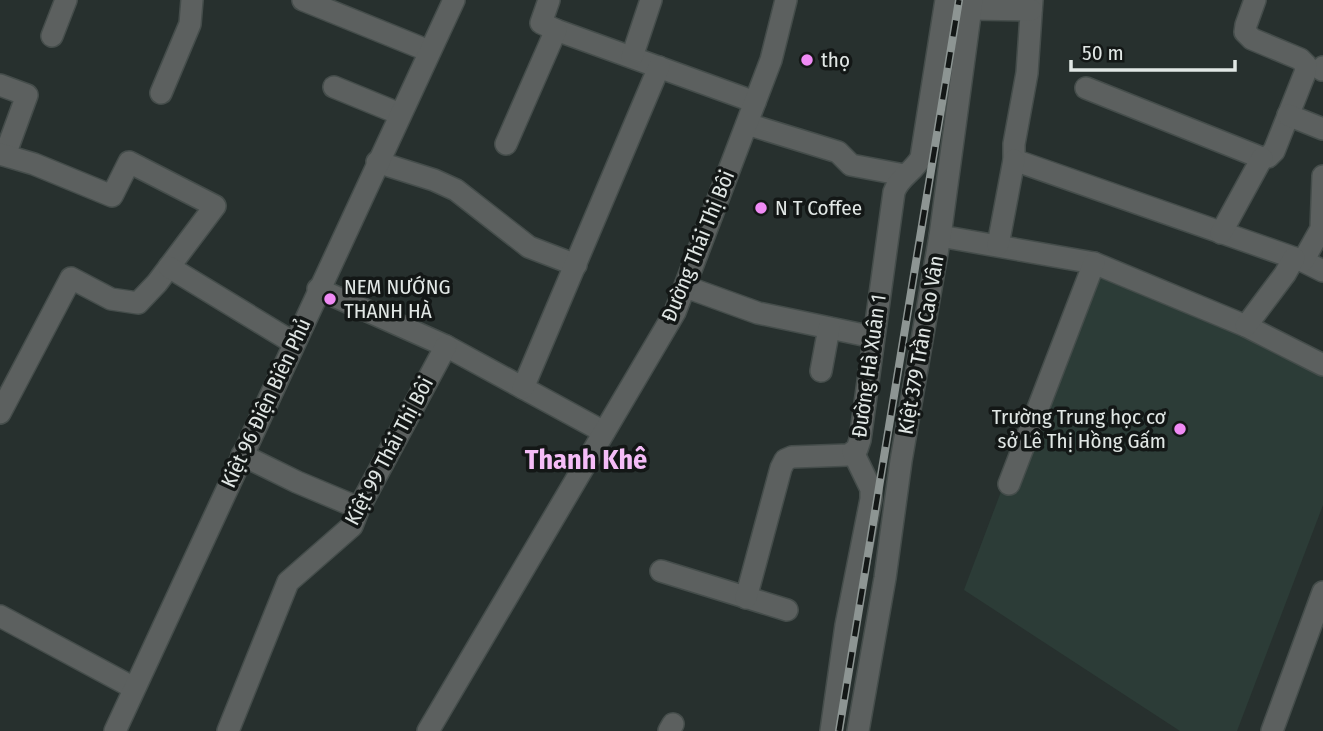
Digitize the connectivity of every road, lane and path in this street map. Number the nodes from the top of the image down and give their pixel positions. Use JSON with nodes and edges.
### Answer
{"nodes":[{"id":1,"x":66,"y":0,"type":"edge"},
{"id":2,"x":192,"y":0,"type":"edge"},
{"id":3,"x":303,"y":0,"type":"edge"},
{"id":4,"x":454,"y":0,"type":"edge"},
{"id":5,"x":549,"y":0,"type":"edge"},
{"id":6,"x":651,"y":0,"type":"edge"},
{"id":7,"x":786,"y":0,"type":"edge"},
{"id":8,"x":946,"y":0,"type":"edge"},
{"id":9,"x":1255,"y":0,"type":"edge"},
{"id":10,"x":971,"y":5,"type":"edge"},
{"id":11,"x":1031,"y":5,"type":"edge"},
{"id":12,"x":556,"y":30,"type":"junction"},
{"id":13,"x":52,"y":36,"type":"dead end"},
{"id":14,"x":429,"y":51,"type":"junction"},
{"id":15,"x":632,"y":57,"type":"junction"},
{"id":16,"x":659,"y":67,"type":"junction"},
{"id":17,"x":1318,"y":67,"type":"edge"},
{"id":18,"x":0,"y":85,"type":"edge"},
{"id":19,"x":334,"y":87,"type":"dead end"},
{"id":20,"x":1086,"y":88,"type":"dead end"},
{"id":21,"x":160,"y":93,"type":"dead end"},
{"id":22,"x":755,"y":102,"type":"junction"},
{"id":23,"x":400,"y":114,"type":"junction"},
{"id":24,"x":1288,"y":115,"type":"junction"},
{"id":25,"x":747,"y":124,"type":"junction"},
{"id":26,"x":1323,"y":130,"type":"edge"},
{"id":27,"x":506,"y":144,"type":"dead end"},
{"id":28,"x":3,"y":154,"type":"edge"},
{"id":29,"x":1262,"y":158,"type":"junction"},
{"id":30,"x":1014,"y":160,"type":"junction"},
{"id":31,"x":377,"y":162,"type":"junction"},
{"id":32,"x":1323,"y":176,"type":"edge"},
{"id":33,"x":899,"y":184,"type":"junction"},
{"id":34,"x":1322,"y":229,"type":"edge"},
{"id":35,"x":1221,"y":233,"type":"junction"},
{"id":36,"x":940,"y":236,"type":"junction"},
{"id":37,"x":998,"y":245,"type":"junction"},
{"id":38,"x":1299,"y":259,"type":"junction"},
{"id":39,"x":1094,"y":262,"type":"junction"},
{"id":40,"x":576,"y":265,"type":"junction"},
{"id":41,"x":169,"y":267,"type":"junction"},
{"id":42,"x":1323,"y":271,"type":"edge"},
{"id":43,"x":686,"y":286,"type":"junction"},
{"id":44,"x":318,"y":289,"type":"junction"},
{"id":45,"x":1246,"y":326,"type":"junction"},
{"id":46,"x":829,"y":328,"type":"junction"},
{"id":47,"x":873,"y":337,"type":"junction"},
{"id":48,"x":294,"y":343,"type":"junction"},
{"id":49,"x":446,"y":346,"type":"junction"},
{"id":50,"x":1323,"y":365,"type":"edge"},
{"id":51,"x":821,"y":370,"type":"dead end"},
{"id":52,"x":523,"y":388,"type":"junction"},
{"id":53,"x":0,"y":414,"type":"edge"},
{"id":54,"x":604,"y":432,"type":"junction"},
{"id":55,"x":853,"y":452,"type":"junction"},
{"id":56,"x":242,"y":455,"type":"junction"},
{"id":57,"x":1009,"y":484,"type":"dead end"},
{"id":58,"x":359,"y":508,"type":"junction"},
{"id":59,"x":661,"y":571,"type":"dead end"},
{"id":60,"x":1323,"y":592,"type":"edge"},
{"id":61,"x":746,"y":598,"type":"junction"},
{"id":62,"x":787,"y":610,"type":"dead end"},
{"id":63,"x":0,"y":616,"type":"edge"},
{"id":64,"x":134,"y":688,"type":"junction"},
{"id":65,"x":431,"y":730,"type":"edge"},
{"id":66,"x":115,"y":731,"type":"edge"},
{"id":67,"x":228,"y":731,"type":"edge"},
{"id":68,"x":831,"y":731,"type":"edge"},
{"id":69,"x":858,"y":731,"type":"edge"},
{"id":70,"x":1272,"y":731,"type":"edge"}],
"edges":[{"from":1,"to":13,"type":"street"},
{"from":2,"to":21,"type":"street"},
{"from":3,"to":14,"type":"street"},
{"from":4,"to":14,"type":"street","name":"Kiệt 96 Điện Biên Phủ"},
{"from":5,"to":12,"type":"street"},
{"from":6,"to":15,"type":"street"},
{"from":7,"to":22,"type":"street","name":"Đường Thái Thị Bôi"},
{"from":8,"to":33,"type":"street"},
{"from":9,"to":17,"type":"street"},
{"from":10,"to":11,"type":"street"},
{"from":10,"to":36,"type":"street"},
{"from":11,"to":30,"type":"street"},
{"from":12,"to":15,"type":"street"},
{"from":12,"to":27,"type":"street"},
{"from":14,"to":23,"type":"street","name":"Kiệt 96 Điện Biên Phủ"},
{"from":15,"to":16,"type":"street"},
{"from":16,"to":22,"type":"street"},
{"from":16,"to":40,"type":"street"},
{"from":17,"to":24,"type":"street"},
{"from":18,"to":28,"type":"street"},
{"from":19,"to":23,"type":"street"},
{"from":20,"to":29,"type":"street"},
{"from":22,"to":25,"type":"street","name":"Đường Thái Thị Bôi"},
{"from":23,"to":31,"type":"street","name":"Kiệt 96 Điện Biên Phủ"},
{"from":24,"to":26,"type":"street"},
{"from":24,"to":29,"type":"street"},
{"from":25,"to":33,"type":"street"},
{"from":25,"to":43,"type":"street","name":"Đường Thái Thị Bôi"},
{"from":28,"to":41,"type":"street"},
{"from":29,"to":35,"type":"street"},
{"from":30,"to":35,"type":"street"},
{"from":30,"to":37,"type":"street"},
{"from":31,"to":40,"type":"street"},
{"from":31,"to":44,"type":"street","name":"Kiệt 96 Điện Biên Phủ"},
{"from":32,"to":34,"type":"street"},
{"from":33,"to":47,"type":"street","name":"Đường Hà Xuân 1"},
{"from":34,"to":38,"type":"street"},
{"from":35,"to":38,"type":"street"},
{"from":36,"to":37,"type":"street","name":"Kiệt 379 Trần Cao Vân"},
{"from":36,"to":69,"type":"street","name":"Kiệt 379 Trần Cao Vân"},
{"from":37,"to":39,"type":"street","name":"Kiệt 379 Trần Cao Vân"},
{"from":38,"to":42,"type":"street"},
{"from":38,"to":45,"type":"street"},
{"from":39,"to":45,"type":"street","name":"Kiệt 379 Trần Cao Vân"},
{"from":39,"to":57,"type":"street"},
{"from":40,"to":52,"type":"street"},
{"from":41,"to":48,"type":"street"},
{"from":41,"to":53,"type":"street"},
{"from":43,"to":46,"type":"street"},
{"from":43,"to":54,"type":"street","name":"Đường Thái Thị Bôi"},
{"from":44,"to":48,"type":"street","name":"Kiệt 96 Điện Biên Phủ"},
{"from":44,"to":49,"type":"street"},
{"from":45,"to":50,"type":"street","name":"Kiệt 379 Trần Cao Vân"},
{"from":46,"to":47,"type":"street"},
{"from":46,"to":51,"type":"street"},
{"from":47,"to":55,"type":"street","name":"Đường Hà Xuân 1"},
{"from":48,"to":56,"type":"street","name":"Kiệt 96 Điện Biên Phủ"},
{"from":49,"to":52,"type":"street"},
{"from":49,"to":58,"type":"street","name":"Kiệt 99 Thái Thị Bôi"},
{"from":52,"to":54,"type":"street"},
{"from":54,"to":65,"type":"street","name":"Đường Thái Thị Bôi"},
{"from":55,"to":61,"type":"street","name":"Đường Hà Xuân 1"},
{"from":55,"to":68,"type":"street"},
{"from":56,"to":58,"type":"street"},
{"from":56,"to":64,"type":"street","name":"Kiệt 96 Điện Biên Phủ"},
{"from":58,"to":67,"type":"street","name":"Kiệt 99 Thái Thị Bôi"},
{"from":59,"to":61,"type":"street"},
{"from":60,"to":70,"type":"street"},
{"from":61,"to":62,"type":"street"},
{"from":63,"to":64,"type":"street"},
{"from":64,"to":66,"type":"street","name":"Kiệt 96 Điện Biên Phủ"}]}
